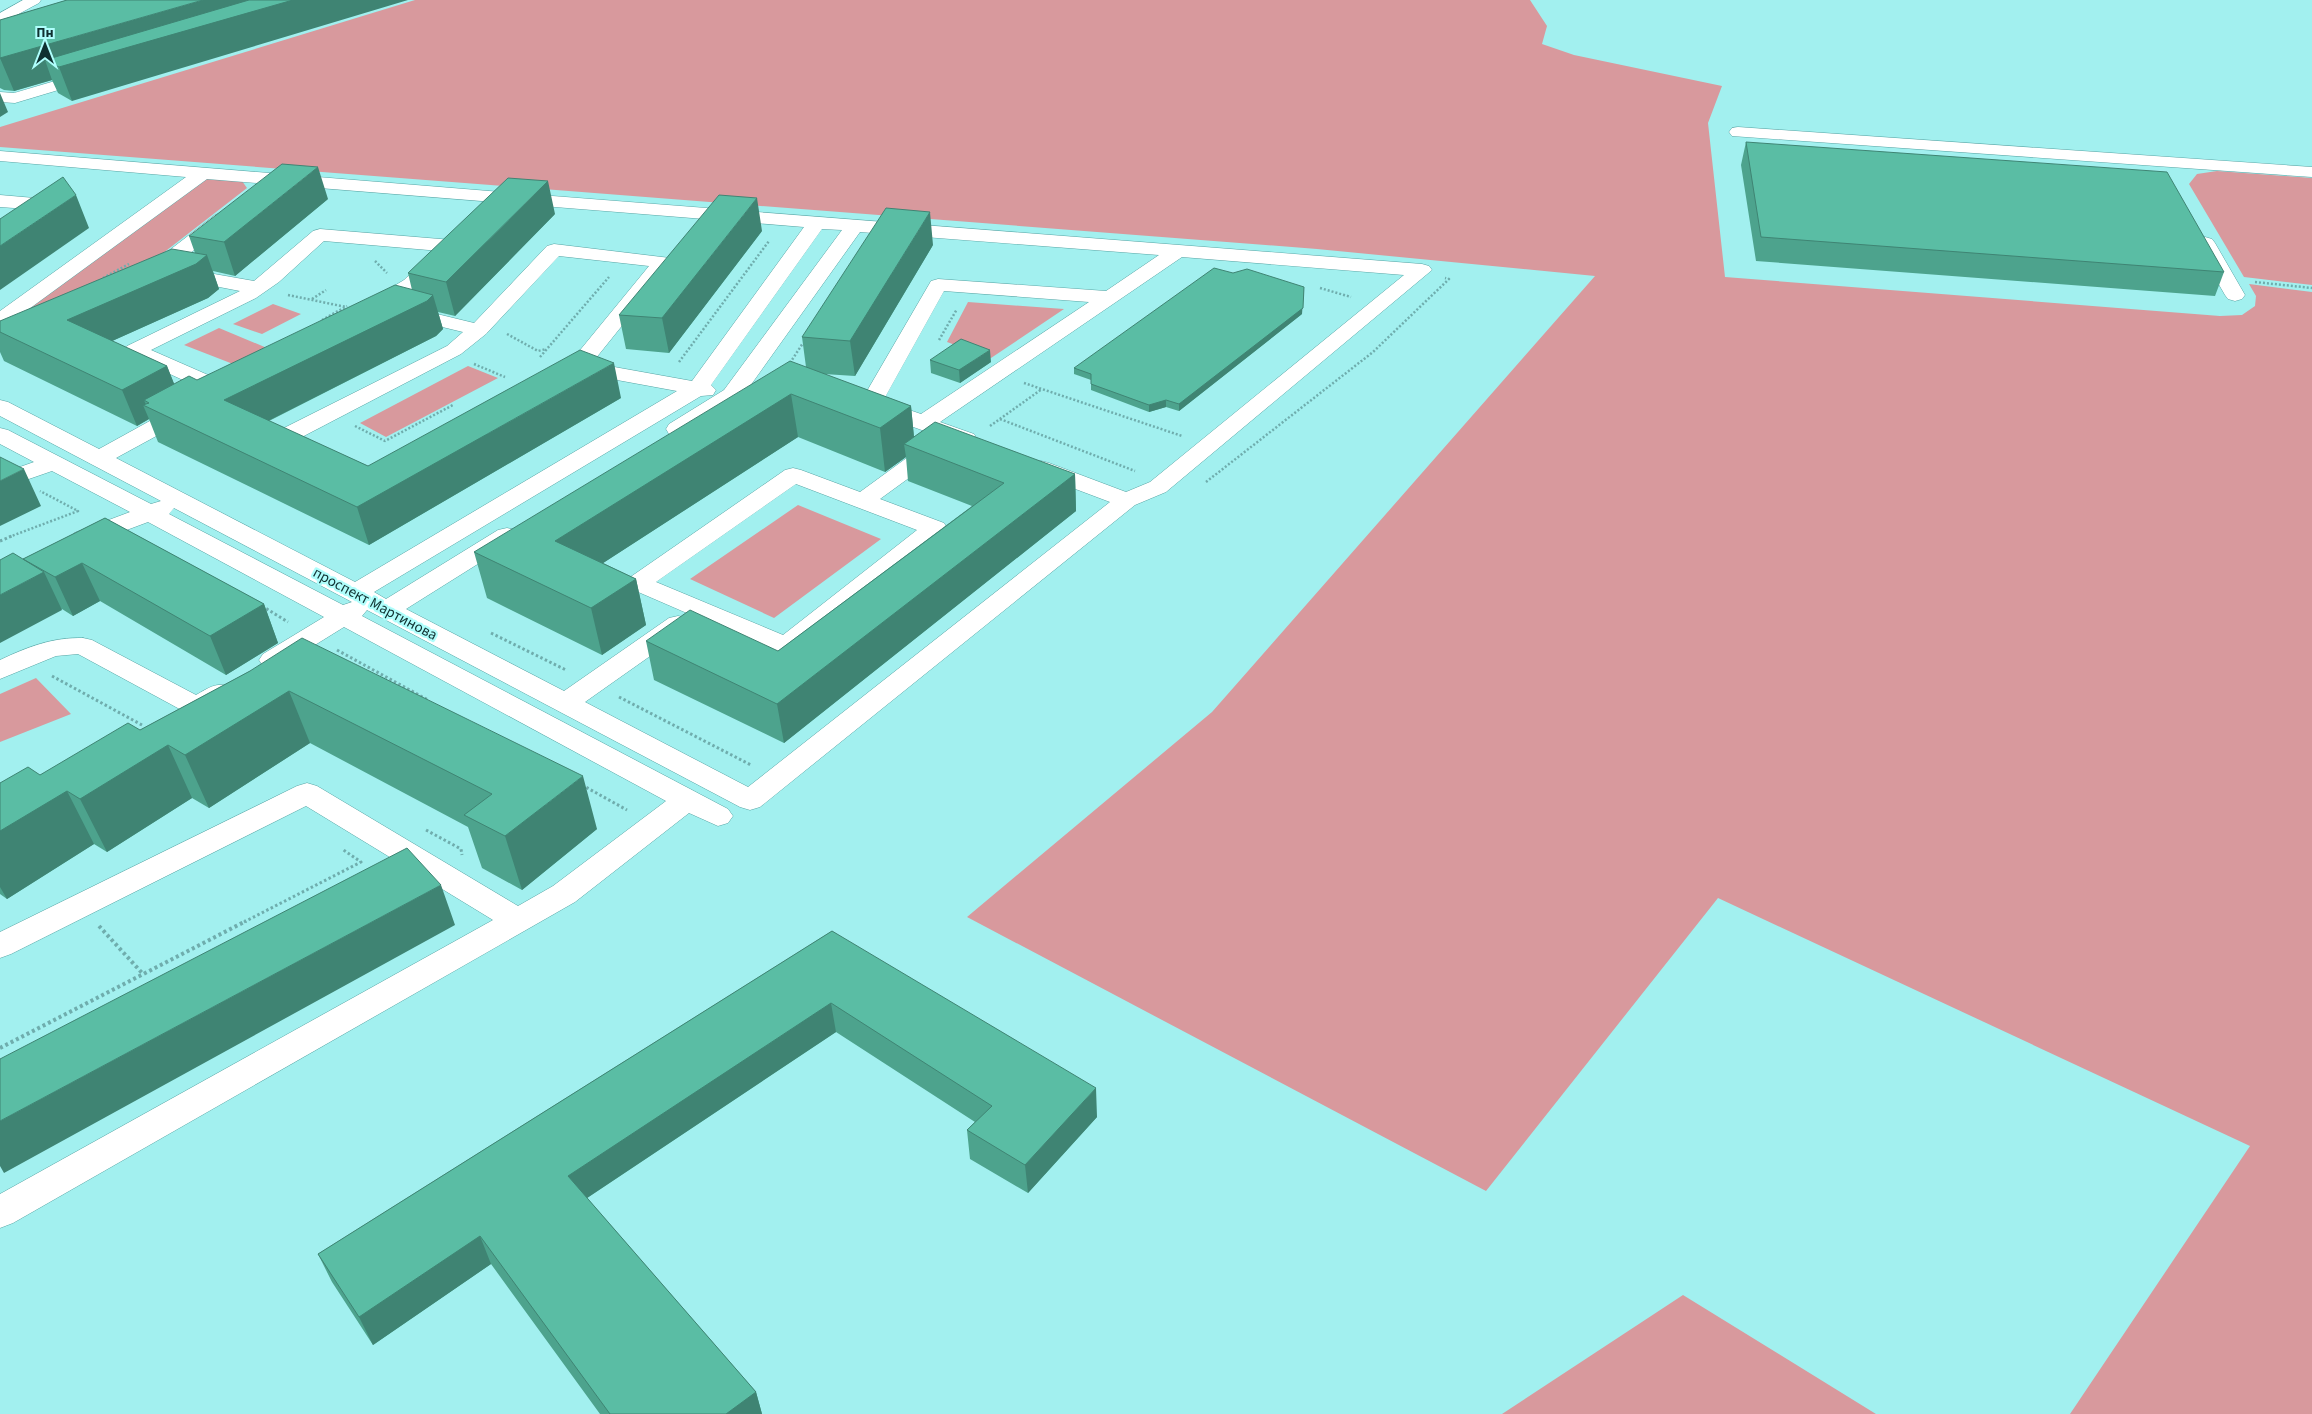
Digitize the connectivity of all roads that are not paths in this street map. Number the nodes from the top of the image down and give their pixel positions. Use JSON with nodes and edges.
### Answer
{"nodes":[{"id":1,"x":34,"y":0,"type":"edge"},
{"id":2,"x":0,"y":19,"type":"edge"},
{"id":3,"x":100,"y":72,"type":"edge"},
{"id":4,"x":0,"y":97,"type":"edge"},
{"id":5,"x":1738,"y":132,"type":"dead end"},
{"id":6,"x":0,"y":156,"type":"edge"},
{"id":7,"x":2157,"y":162,"type":"junction"},
{"id":8,"x":2312,"y":172,"type":"edge"},
{"id":9,"x":202,"y":174,"type":"junction"},
{"id":10,"x":2167,"y":178,"type":"edge"},
{"id":11,"x":272,"y":179,"type":"junction"},
{"id":12,"x":501,"y":198,"type":"junction"},
{"id":13,"x":0,"y":201,"type":"edge"},
{"id":14,"x":817,"y":223,"type":"junction"},
{"id":15,"x":854,"y":226,"type":"junction"},
{"id":16,"x":2196,"y":228,"type":"edge"},
{"id":17,"x":466,"y":232,"type":"junction"},
{"id":18,"x":0,"y":237,"type":"edge"},
{"id":19,"x":1178,"y":251,"type":"junction"},
{"id":20,"x":156,"y":269,"type":"junction"},
{"id":21,"x":132,"y":282,"type":"edge"},
{"id":22,"x":257,"y":288,"type":"junction"},
{"id":23,"x":2235,"y":295,"type":"dead end"},
{"id":24,"x":1110,"y":297,"type":"junction"},
{"id":25,"x":480,"y":330,"type":"junction"},
{"id":26,"x":3,"y":333,"type":"edge"},
{"id":27,"x":582,"y":360,"type":"junction"},
{"id":28,"x":698,"y":389,"type":"junction"},
{"id":29,"x":765,"y":390,"type":"edge"},
{"id":30,"x":732,"y":395,"type":"junction"},
{"id":31,"x":0,"y":407,"type":"edge"},
{"id":32,"x":923,"y":423,"type":"junction"},
{"id":33,"x":0,"y":435,"type":"edge"},
{"id":34,"x":954,"y":435,"type":"junction"},
{"id":35,"x":986,"y":436,"type":"road end"},
{"id":36,"x":656,"y":442,"type":"edge"},
{"id":37,"x":100,"y":458,"type":"junction"},
{"id":38,"x":1019,"y":459,"type":"edge"},
{"id":39,"x":53,"y":462,"type":"junction"},
{"id":40,"x":7,"y":479,"type":"edge"},
{"id":41,"x":862,"y":500,"type":"junction"},
{"id":42,"x":1127,"y":500,"type":"junction"},
{"id":43,"x":182,"y":501,"type":"junction"},
{"id":44,"x":150,"y":513,"type":"junction"},
{"id":45,"x":522,"y":526,"type":"edge"},
{"id":46,"x":61,"y":546,"type":"edge"},
{"id":47,"x":364,"y":605,"type":"junction"},
{"id":48,"x":699,"y":609,"type":"junction"},
{"id":49,"x":0,"y":671,"type":"edge"},
{"id":50,"x":565,"y":703,"type":"junction"},
{"id":51,"x":196,"y":707,"type":"junction"},
{"id":52,"x":172,"y":722,"type":"edge"},
{"id":53,"x":686,"y":800,"type":"junction"},
{"id":54,"x":718,"y":816,"type":"dead end"},
{"id":55,"x":407,"y":853,"type":"junction"},
{"id":56,"x":380,"y":868,"type":"edge"},
{"id":57,"x":518,"y":920,"type":"junction"},
{"id":58,"x":0,"y":946,"type":"edge"},
{"id":59,"x":0,"y":1212,"type":"edge"}],
"edges":[{"from":1,"to":2,"type":"street"},
{"from":3,"to":4,"type":"street"},
{"from":5,"to":7,"type":"street"},
{"from":6,"to":9,"type":"street"},
{"from":7,"to":8,"type":"street"},
{"from":7,"to":10,"type":"street"},
{"from":9,"to":11,"type":"street"},
{"from":9,"to":26,"type":"street"},
{"from":11,"to":12,"type":"street"},
{"from":11,"to":20,"type":"street"},
{"from":12,"to":14,"type":"street"},
{"from":12,"to":17,"type":"street"},
{"from":13,"to":18,"type":"street"},
{"from":14,"to":15,"type":"street"},
{"from":14,"to":28,"type":"street"},
{"from":15,"to":19,"type":"street"},
{"from":15,"to":30,"type":"street"},
{"from":16,"to":23,"type":"street"},
{"from":17,"to":22,"type":"street"},
{"from":17,"to":25,"type":"street"},
{"from":19,"to":24,"type":"street"},
{"from":19,"to":42,"type":"street"},
{"from":20,"to":21,"type":"street"},
{"from":20,"to":22,"type":"street"},
{"from":22,"to":37,"type":"street"},
{"from":24,"to":32,"type":"street"},
{"from":24,"to":32,"type":"street"},
{"from":25,"to":27,"type":"street"},
{"from":25,"to":27,"type":"street"},
{"from":27,"to":28,"type":"street"},
{"from":28,"to":30,"type":"street"},
{"from":28,"to":47,"type":"street"},
{"from":29,"to":30,"type":"street"},
{"from":30,"to":36,"type":"street"},
{"from":31,"to":37,"type":"street","name":"проспект Мартинова"},
{"from":32,"to":34,"type":"street"},
{"from":33,"to":39,"type":"street","name":"проспект Мартинова"},
{"from":34,"to":35,"type":"street"},
{"from":34,"to":41,"type":"street"},
{"from":37,"to":43,"type":"street","name":"проспект Мартинова"},
{"from":38,"to":42,"type":"street"},
{"from":39,"to":40,"type":"street"},
{"from":39,"to":44,"type":"street","name":"проспект Мартинова"},
{"from":41,"to":48,"type":"street"},
{"from":41,"to":48,"type":"street"},
{"from":42,"to":50,"type":"street","name":"проспект Мартинова"},
{"from":43,"to":44,"type":"street"},
{"from":43,"to":47,"type":"street","name":"проспект Мартинова"},
{"from":44,"to":46,"type":"street"},
{"from":44,"to":47,"type":"street","name":"проспект Мартинова"},
{"from":45,"to":47,"type":"street"},
{"from":47,"to":50,"type":"street","name":"проспект Мартинова"},
{"from":47,"to":51,"type":"street"},
{"from":47,"to":53,"type":"street","name":"проспект Мартинова"},
{"from":48,"to":50,"type":"street"},
{"from":49,"to":51,"type":"street"},
{"from":51,"to":52,"type":"street"},
{"from":53,"to":54,"type":"street","name":"проспект Мартинова"},
{"from":53,"to":57,"type":"street"},
{"from":55,"to":56,"type":"street"},
{"from":55,"to":57,"type":"street"},
{"from":55,"to":58,"type":"street"},
{"from":57,"to":59,"type":"street"}]}
